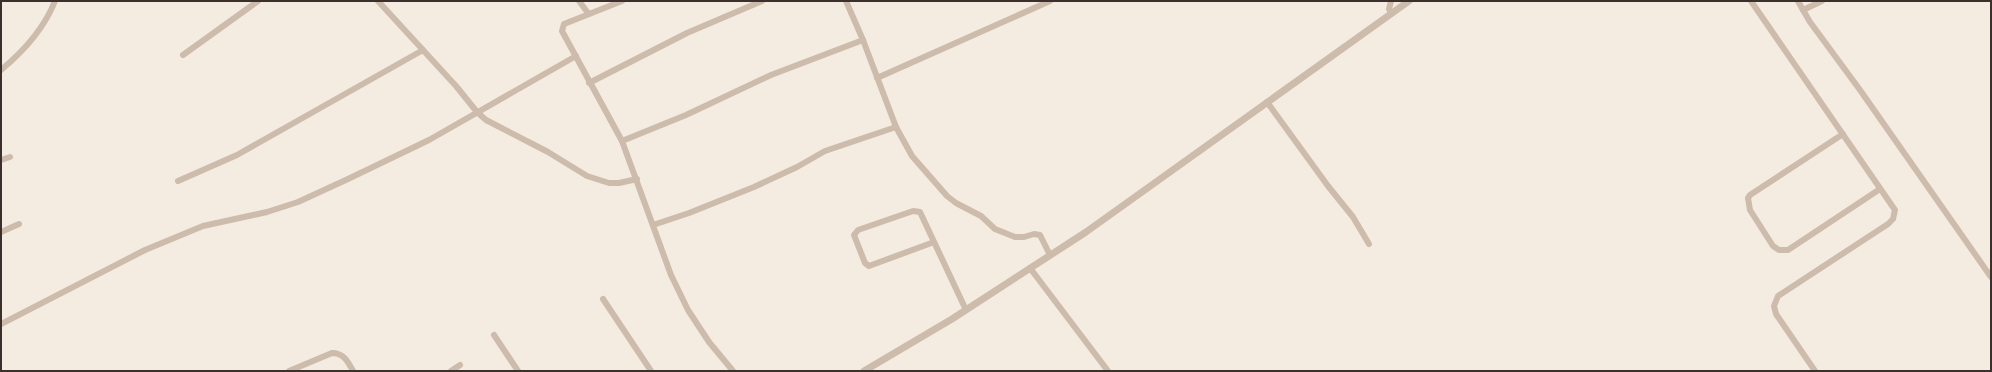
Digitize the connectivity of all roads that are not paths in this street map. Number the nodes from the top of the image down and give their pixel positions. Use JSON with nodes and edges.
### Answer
{"nodes":[{"id":1,"x":55,"y":1,"type":"edge"},
{"id":2,"x":258,"y":1,"type":"edge"},
{"id":3,"x":378,"y":1,"type":"edge"},
{"id":4,"x":579,"y":1,"type":"edge"},
{"id":5,"x":622,"y":1,"type":"edge"},
{"id":6,"x":762,"y":1,"type":"edge"},
{"id":7,"x":846,"y":1,"type":"edge"},
{"id":8,"x":1050,"y":1,"type":"edge"},
{"id":9,"x":1391,"y":1,"type":"edge"},
{"id":10,"x":1409,"y":1,"type":"edge"},
{"id":11,"x":1751,"y":1,"type":"edge"},
{"id":12,"x":1798,"y":1,"type":"edge"},
{"id":13,"x":1822,"y":1,"type":"edge"},
{"id":14,"x":1803,"y":10,"type":"junction"},
{"id":15,"x":588,"y":13,"type":"junction"},
{"id":16,"x":1392,"y":13,"type":"junction"},
{"id":17,"x":863,"y":40,"type":"junction"},
{"id":18,"x":423,"y":50,"type":"junction"},
{"id":19,"x":184,"y":55,"type":"dead end"},
{"id":20,"x":576,"y":56,"type":"junction"},
{"id":21,"x":1,"y":70,"type":"edge"},
{"id":22,"x":878,"y":78,"type":"junction"},
{"id":23,"x":589,"y":83,"type":"junction"},
{"id":24,"x":1267,"y":102,"type":"junction"},
{"id":25,"x":477,"y":112,"type":"junction"},
{"id":26,"x":896,"y":127,"type":"junction"},
{"id":27,"x":1843,"y":134,"type":"junction"},
{"id":28,"x":622,"y":141,"type":"junction"},
{"id":29,"x":10,"y":157,"type":"dead end"},
{"id":30,"x":1,"y":160,"type":"edge"},
{"id":31,"x":637,"y":179,"type":"junction"},
{"id":32,"x":178,"y":181,"type":"dead end"},
{"id":33,"x":1880,"y":189,"type":"junction"},
{"id":34,"x":19,"y":224,"type":"dead end"},
{"id":35,"x":653,"y":225,"type":"junction"},
{"id":36,"x":1,"y":232,"type":"edge"},
{"id":37,"x":934,"y":242,"type":"junction"},
{"id":38,"x":1369,"y":244,"type":"dead end"},
{"id":39,"x":1050,"y":255,"type":"junction"},
{"id":40,"x":1030,"y":268,"type":"junction"},
{"id":41,"x":1991,"y":277,"type":"edge"},
{"id":42,"x":603,"y":300,"type":"dead end"},
{"id":43,"x":966,"y":310,"type":"junction"},
{"id":44,"x":1,"y":324,"type":"edge"},
{"id":45,"x":494,"y":335,"type":"dead end"},
{"id":46,"x":460,"y":366,"type":"dead end"},
{"id":47,"x":289,"y":371,"type":"edge"},
{"id":48,"x":353,"y":371,"type":"edge"},
{"id":49,"x":451,"y":371,"type":"edge"},
{"id":50,"x":518,"y":371,"type":"edge"},
{"id":51,"x":652,"y":371,"type":"edge"},
{"id":52,"x":733,"y":371,"type":"edge"},
{"id":53,"x":864,"y":371,"type":"edge"},
{"id":54,"x":1108,"y":371,"type":"edge"},
{"id":55,"x":1815,"y":371,"type":"edge"}],
"edges":[{"from":1,"to":21,"type":"street"},
{"from":2,"to":19,"type":"street"},
{"from":3,"to":18,"type":"street"},
{"from":4,"to":15,"type":"street"},
{"from":5,"to":15,"type":"street"},
{"from":6,"to":23,"type":"street"},
{"from":7,"to":17,"type":"street"},
{"from":8,"to":22,"type":"street"},
{"from":9,"to":16,"type":"street"},
{"from":10,"to":16,"type":"street"},
{"from":11,"to":27,"type":"street"},
{"from":12,"to":14,"type":"street"},
{"from":13,"to":14,"type":"street"},
{"from":14,"to":41,"type":"street"},
{"from":15,"to":20,"type":"street"},
{"from":16,"to":24,"type":"street"},
{"from":17,"to":22,"type":"street"},
{"from":17,"to":28,"type":"street"},
{"from":18,"to":25,"type":"street"},
{"from":18,"to":32,"type":"street"},
{"from":20,"to":23,"type":"street"},
{"from":20,"to":25,"type":"street"},
{"from":22,"to":26,"type":"street"},
{"from":23,"to":28,"type":"street"},
{"from":24,"to":38,"type":"street"},
{"from":24,"to":39,"type":"street"},
{"from":25,"to":31,"type":"street"},
{"from":25,"to":44,"type":"street"},
{"from":26,"to":35,"type":"street"},
{"from":26,"to":39,"type":"street"},
{"from":27,"to":33,"type":"street"},
{"from":27,"to":33,"type":"street"},
{"from":28,"to":31,"type":"street"},
{"from":29,"to":30,"type":"street"},
{"from":31,"to":35,"type":"street"},
{"from":33,"to":55,"type":"street"},
{"from":34,"to":36,"type":"street"},
{"from":35,"to":52,"type":"street"},
{"from":37,"to":37,"type":"street"},
{"from":37,"to":43,"type":"street"},
{"from":39,"to":40,"type":"street"},
{"from":40,"to":43,"type":"street"},
{"from":40,"to":54,"type":"street"},
{"from":42,"to":51,"type":"street"},
{"from":43,"to":53,"type":"street"},
{"from":45,"to":50,"type":"street"},
{"from":46,"to":49,"type":"street"},
{"from":47,"to":48,"type":"street"}]}
